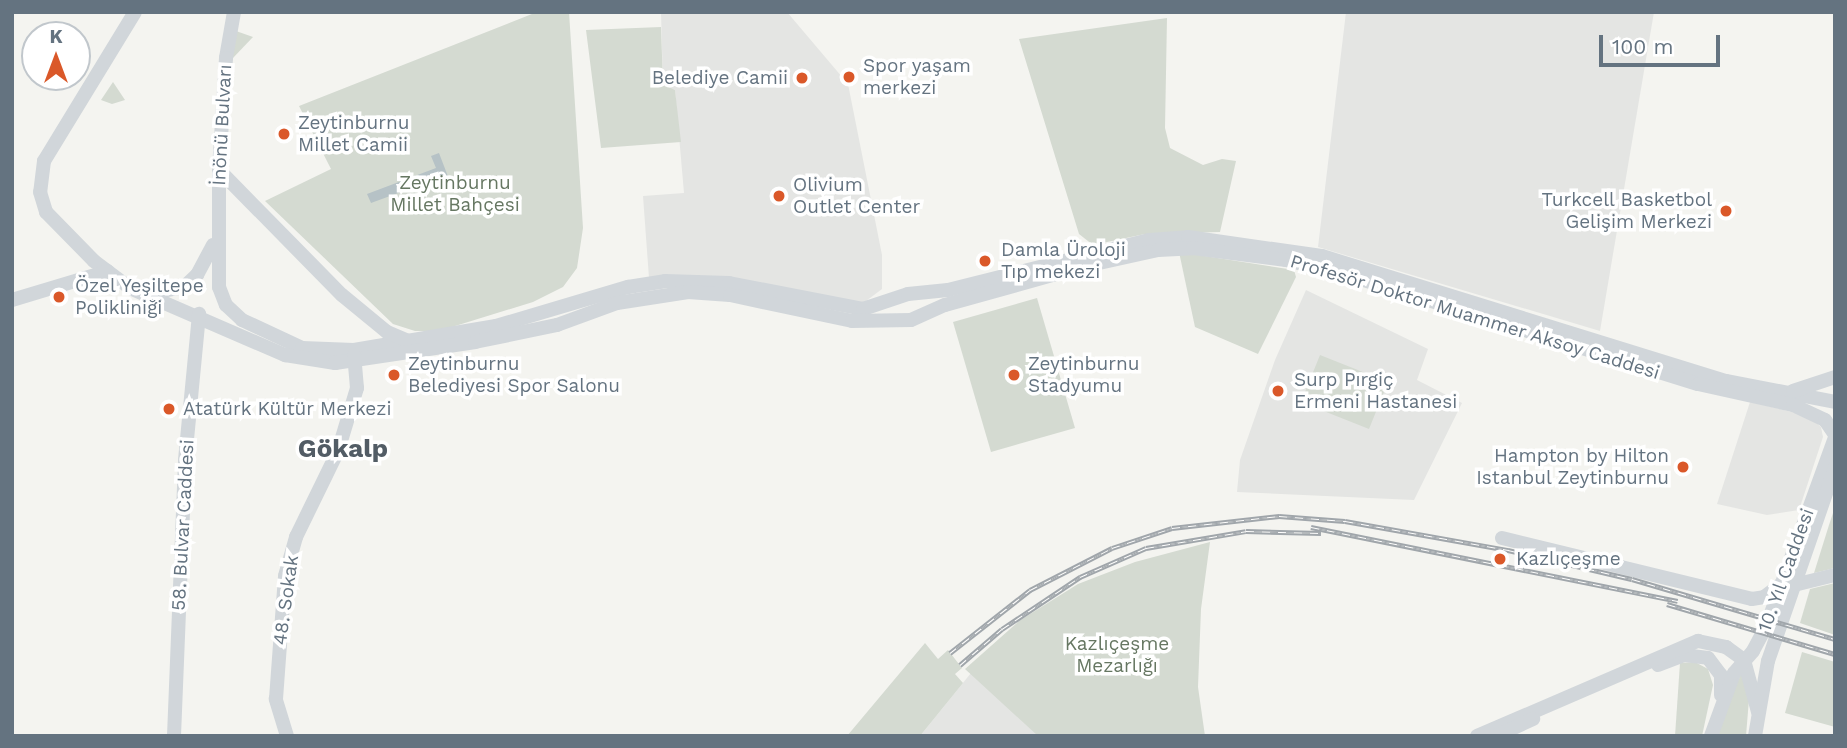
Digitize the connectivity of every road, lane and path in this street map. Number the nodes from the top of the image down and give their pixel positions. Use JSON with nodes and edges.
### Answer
{"nodes":[{"id":1,"x":135,"y":12,"type":"edge"},
{"id":2,"x":234,"y":12,"type":"edge"},
{"id":3,"x":219,"y":170,"type":"junction"},
{"id":4,"x":216,"y":238,"type":"junction"},
{"id":5,"x":1306,"y":258,"type":"junction"},
{"id":6,"x":1063,"y":261,"type":"junction"},
{"id":7,"x":100,"y":271,"type":"junction"},
{"id":8,"x":1039,"y":279,"type":"junction"},
{"id":9,"x":729,"y":283,"type":"junction"},
{"id":10,"x":130,"y":288,"type":"junction"},
{"id":11,"x":697,"y":292,"type":"junction"},
{"id":12,"x":12,"y":293,"type":"edge"},
{"id":13,"x":918,"y":295,"type":"junction"},
{"id":14,"x":897,"y":299,"type":"junction"},
{"id":15,"x":12,"y":300,"type":"edge"},
{"id":16,"x":199,"y":314,"type":"junction"},
{"id":17,"x":920,"y":316,"type":"junction"},
{"id":18,"x":902,"y":320,"type":"junction"},
{"id":19,"x":409,"y":342,"type":"junction"},
{"id":20,"x":355,"y":356,"type":"junction"},
{"id":21,"x":1835,"y":377,"type":"edge"},
{"id":22,"x":1790,"y":391,"type":"junction"},
{"id":23,"x":1835,"y":402,"type":"edge"},
{"id":24,"x":1835,"y":436,"type":"edge"},
{"id":25,"x":1835,"y":467,"type":"edge"},
{"id":26,"x":1502,"y":538,"type":"dead end"},
{"id":27,"x":1835,"y":575,"type":"edge"},
{"id":28,"x":1788,"y":584,"type":"junction"},
{"id":29,"x":1760,"y":641,"type":"junction"},
{"id":30,"x":1721,"y":645,"type":"junction"},
{"id":31,"x":1744,"y":660,"type":"junction"},
{"id":32,"x":1721,"y":700,"type":"junction"},
{"id":33,"x":1758,"y":712,"type":"junction"},
{"id":34,"x":174,"y":736,"type":"edge"},
{"id":35,"x":287,"y":736,"type":"edge"},
{"id":36,"x":1477,"y":736,"type":"edge"},
{"id":37,"x":1496,"y":736,"type":"edge"},
{"id":38,"x":1711,"y":736,"type":"edge"},
{"id":39,"x":1755,"y":736,"type":"edge"}],
"edges":[{"from":1,"to":7,"type":"main road","name":"Profesör Doktor Muammer Aksoy Caddesi"},
{"from":2,"to":3,"type":"main road","name":"İnönü Bulvarı"},
{"from":3,"to":4,"type":"main road","name":"İnönü Bulvarı"},
{"from":3,"to":19,"type":"main road"},
{"from":4,"to":10,"type":"main road"},
{"from":4,"to":20,"type":"main road","name":"Profesör Doktor Muammer Aksoy Caddesi"},
{"from":5,"to":6,"type":"main road","name":"Profesör Doktor Muammer Aksoy Caddesi"},
{"from":5,"to":8,"type":"main road","name":"Profesör Doktor Muammer Aksoy Caddesi"},
{"from":5,"to":22,"type":"main road","name":"Profesör Doktor Muammer Aksoy Caddesi"},
{"from":5,"to":24,"type":"main road","name":"Profesör Doktor Muammer Aksoy Caddesi"},
{"from":6,"to":8,"type":"main road"},
{"from":6,"to":13,"type":"main road","name":"Profesör Doktor Muammer Aksoy Caddesi"},
{"from":7,"to":10,"type":"main road","name":"Profesör Doktor Muammer Aksoy Caddesi"},
{"from":7,"to":12,"type":"main road"},
{"from":7,"to":15,"type":"main road"},
{"from":8,"to":17,"type":"main road","name":"Profesör Doktor Muammer Aksoy Caddesi"},
{"from":9,"to":11,"type":"main road"},
{"from":9,"to":14,"type":"main road","name":"Profesör Doktor Muammer Aksoy Caddesi"},
{"from":9,"to":19,"type":"main road","name":"Profesör Doktor Muammer Aksoy Caddesi"},
{"from":10,"to":16,"type":"main road","name":"Profesör Doktor Muammer Aksoy Caddesi"},
{"from":11,"to":18,"type":"main road","name":"Profesör Doktor Muammer Aksoy Caddesi"},
{"from":11,"to":20,"type":"main road","name":"Profesör Doktor Muammer Aksoy Caddesi"},
{"from":13,"to":14,"type":"main road","name":"Profesör Doktor Muammer Aksoy Caddesi"},
{"from":13,"to":17,"type":"main road"},
{"from":14,"to":18,"type":"main road"},
{"from":16,"to":20,"type":"main road","name":"Profesör Doktor Muammer Aksoy Caddesi"},
{"from":16,"to":34,"type":"main road","name":"58. Bulvar Caddesi"},
{"from":17,"to":18,"type":"main road","name":"Profesör Doktor Muammer Aksoy Caddesi"},
{"from":19,"to":20,"type":"main road","name":"Profesör Doktor Muammer Aksoy Caddesi"},
{"from":20,"to":35,"type":"main road","name":"48. Sokak"},
{"from":21,"to":22,"type":"main road"},
{"from":22,"to":23,"type":"main road","name":"Profesör Doktor Muammer Aksoy Caddesi"},
{"from":24,"to":28,"type":"main road","name":"10. Yıl Caddesi"},
{"from":25,"to":28,"type":"main road","name":"10. Yıl Caddesi"},
{"from":26,"to":28,"type":"main road"},
{"from":27,"to":28,"type":"main road"},
{"from":28,"to":29,"type":"main road","name":"10. Yıl Caddesi"},
{"from":28,"to":33,"type":"main road","name":"10. Yıl Caddesi"},
{"from":29,"to":30,"type":"main road"},
{"from":29,"to":31,"type":"main road","name":"10. Yıl Caddesi"},
{"from":30,"to":31,"type":"main road"},
{"from":30,"to":36,"type":"main road"},
{"from":31,"to":32,"type":"main road","name":"10. Yıl Caddesi"},
{"from":31,"to":33,"type":"main road"},
{"from":32,"to":37,"type":"main road"},
{"from":32,"to":38,"type":"main road","name":"10. Yıl Caddesi"},
{"from":33,"to":39,"type":"main road","name":"10. Yıl Caddesi"}]}
